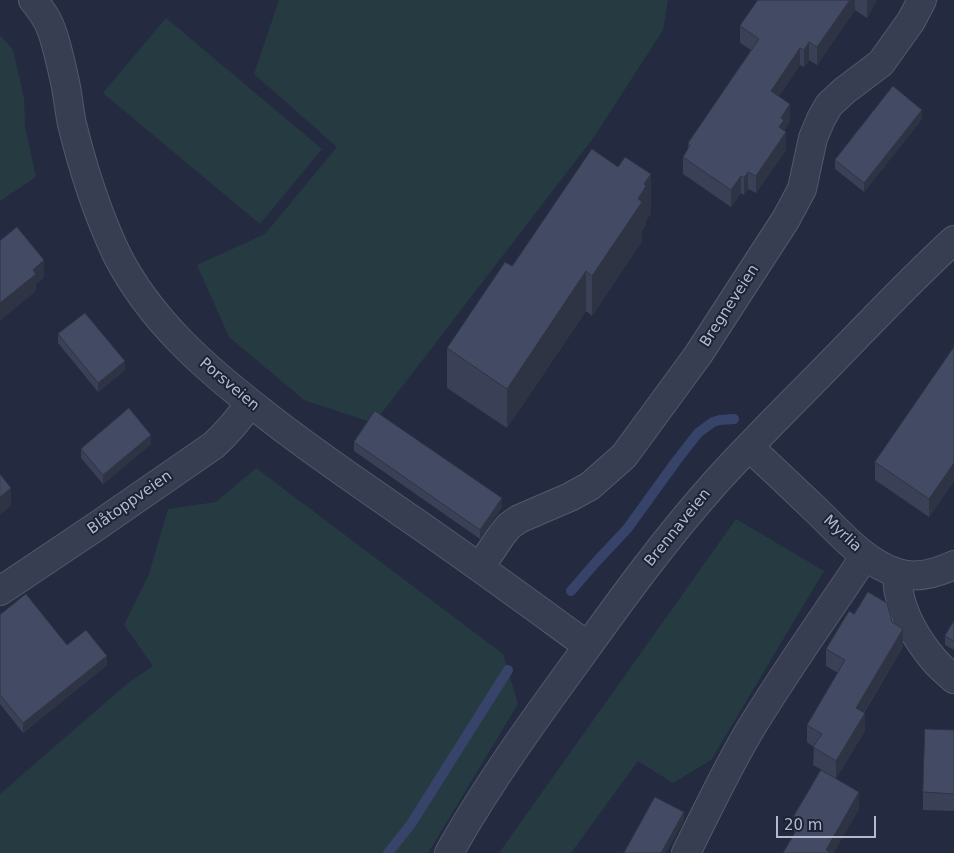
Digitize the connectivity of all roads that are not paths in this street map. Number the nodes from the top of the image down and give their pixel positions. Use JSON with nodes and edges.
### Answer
{"nodes":[{"id":1,"x":33,"y":0,"type":"edge"},
{"id":2,"x":922,"y":0,"type":"edge"},
{"id":3,"x":954,"y":240,"type":"edge"},
{"id":4,"x":250,"y":403,"type":"junction"},
{"id":5,"x":750,"y":447,"type":"junction"},
{"id":6,"x":865,"y":556,"type":"junction"},
{"id":7,"x":954,"y":565,"type":"edge"},
{"id":8,"x":480,"y":567,"type":"junction"},
{"id":9,"x":898,"y":574,"type":"junction"},
{"id":10,"x":0,"y":591,"type":"edge"},
{"id":11,"x":588,"y":646,"type":"junction"},
{"id":12,"x":954,"y":679,"type":"edge"},
{"id":13,"x":448,"y":853,"type":"edge"},
{"id":14,"x":686,"y":853,"type":"edge"}],
"edges":[{"from":1,"to":4,"type":"street","name":"Porsveien"},
{"from":2,"to":8,"type":"street","name":"Bregneveien"},
{"from":3,"to":5,"type":"street","name":"Brennaveien"},
{"from":4,"to":8,"type":"street","name":"Porsveien"},
{"from":4,"to":10,"type":"street","name":"Blåtoppveien"},
{"from":5,"to":6,"type":"street","name":"Myrlia"},
{"from":5,"to":11,"type":"street","name":"Brennaveien"},
{"from":6,"to":9,"type":"street","name":"Myrlia"},
{"from":6,"to":14,"type":"street"},
{"from":7,"to":9,"type":"street","name":"Myrlia"},
{"from":8,"to":11,"type":"street","name":"Porsveien"},
{"from":9,"to":12,"type":"street"},
{"from":11,"to":13,"type":"street","name":"Brennaveien"}]}
